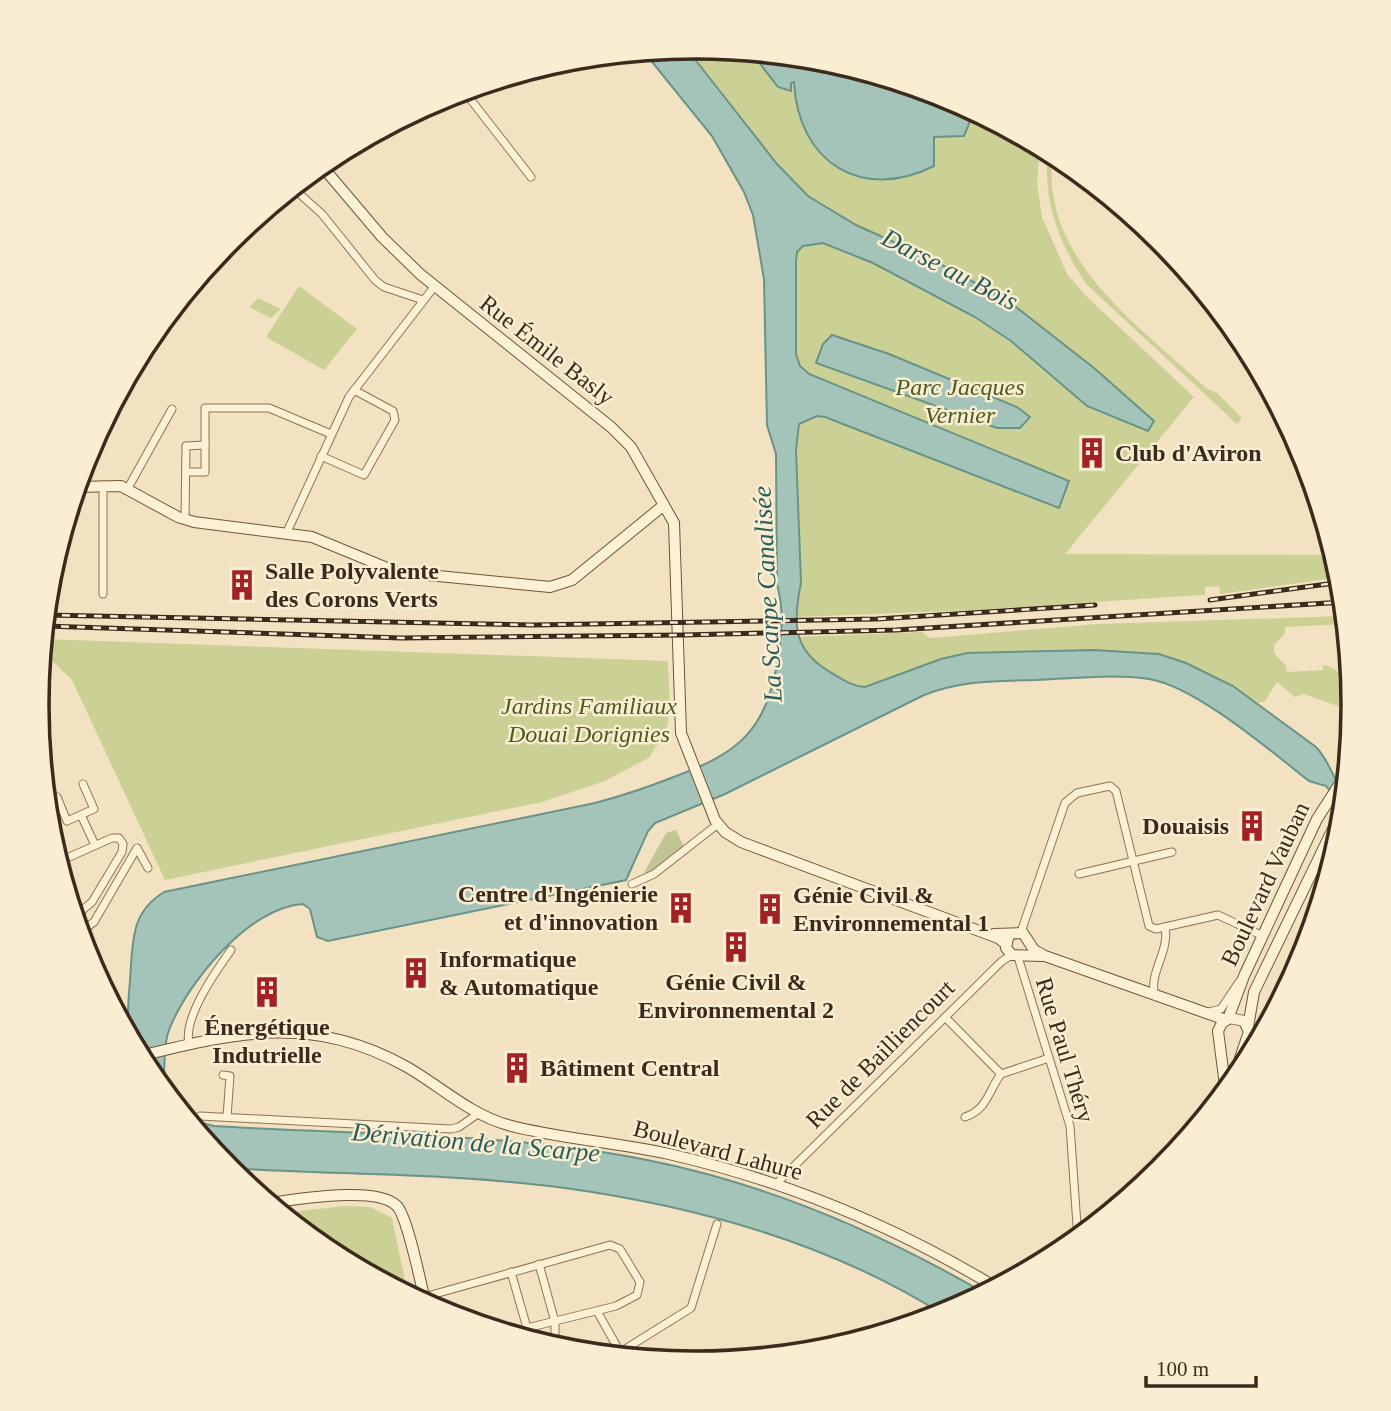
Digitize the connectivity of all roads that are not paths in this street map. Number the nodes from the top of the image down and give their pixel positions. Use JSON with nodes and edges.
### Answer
{"nodes":[{"id":1,"x":471,"y":100,"type":"edge"},
{"id":2,"x":328,"y":174,"type":"edge"},
{"id":3,"x":531,"y":177,"type":"dead end"},
{"id":4,"x":300,"y":194,"type":"edge"},
{"id":5,"x":434,"y":287,"type":"junction"},
{"id":6,"x":423,"y":300,"type":"junction"},
{"id":7,"x":354,"y":390,"type":"junction"},
{"id":8,"x":172,"y":409,"type":"dead end"},
{"id":9,"x":331,"y":434,"type":"junction"},
{"id":10,"x":205,"y":445,"type":"junction"},
{"id":11,"x":321,"y":456,"type":"junction"},
{"id":12,"x":186,"y":472,"type":"junction"},
{"id":13,"x":103,"y":485,"type":"junction"},
{"id":14,"x":88,"y":486,"type":"edge"},
{"id":15,"x":128,"y":488,"type":"junction"},
{"id":16,"x":664,"y":505,"type":"junction"},
{"id":17,"x":185,"y":520,"type":"junction"},
{"id":18,"x":287,"y":532,"type":"junction"},
{"id":19,"x":103,"y":594,"type":"dead end"},
{"id":20,"x":83,"y":784,"type":"dead end"},
{"id":21,"x":1336,"y":787,"type":"edge"},
{"id":22,"x":57,"y":797,"type":"dead end"},
{"id":23,"x":81,"y":815,"type":"junction"},
{"id":24,"x":718,"y":824,"type":"junction"},
{"id":25,"x":1329,"y":834,"type":"edge"},
{"id":26,"x":95,"y":845,"type":"junction"},
{"id":27,"x":1172,"y":852,"type":"dead end"},
{"id":28,"x":67,"y":858,"type":"edge"},
{"id":29,"x":1132,"y":861,"type":"junction"},
{"id":30,"x":148,"y":867,"type":"dead end"},
{"id":31,"x":1079,"y":874,"type":"dead end"},
{"id":32,"x":632,"y":884,"type":"dead end"},
{"id":33,"x":82,"y":910,"type":"edge"},
{"id":34,"x":88,"y":926,"type":"edge"},
{"id":35,"x":1165,"y":927,"type":"junction"},
{"id":36,"x":1263,"y":936,"type":"junction"},
{"id":37,"x":1013,"y":937,"type":"junction"},
{"id":38,"x":231,"y":950,"type":"dead end"},
{"id":39,"x":1022,"y":953,"type":"junction"},
{"id":40,"x":1244,"y":976,"type":"junction"},
{"id":41,"x":1106,"y":979,"type":"junction"},
{"id":42,"x":1155,"y":996,"type":"junction"},
{"id":43,"x":1201,"y":1013,"type":"junction"},
{"id":44,"x":945,"y":1017,"type":"junction"},
{"id":45,"x":1227,"y":1019,"type":"junction"},
{"id":46,"x":1248,"y":1027,"type":"junction"},
{"id":47,"x":1219,"y":1037,"type":"junction"},
{"id":48,"x":1246,"y":1043,"type":"joint"},
{"id":49,"x":189,"y":1044,"type":"junction"},
{"id":50,"x":151,"y":1053,"type":"edge"},
{"id":51,"x":1049,"y":1058,"type":"junction"},
{"id":52,"x":1001,"y":1074,"type":"junction"},
{"id":53,"x":223,"y":1075,"type":"dead end"},
{"id":54,"x":1224,"y":1077,"type":"edge"},
{"id":55,"x":479,"y":1113,"type":"junction"},
{"id":56,"x":200,"y":1116,"type":"dead end"},
{"id":57,"x":227,"y":1117,"type":"junction"},
{"id":58,"x":965,"y":1117,"type":"dead end"},
{"id":59,"x":777,"y":1183,"type":"junction"},
{"id":60,"x":282,"y":1202,"type":"edge"},
{"id":61,"x":717,"y":1224,"type":"dead end"},
{"id":62,"x":1077,"y":1227,"type":"edge"},
{"id":63,"x":539,"y":1264,"type":"junction"},
{"id":64,"x":511,"y":1272,"type":"junction"},
{"id":65,"x":986,"y":1282,"type":"edge"},
{"id":66,"x":422,"y":1291,"type":"edge"},
{"id":67,"x":436,"y":1297,"type":"edge"},
{"id":68,"x":597,"y":1311,"type":"junction"},
{"id":69,"x":555,"y":1322,"type":"junction"},
{"id":70,"x":527,"y":1328,"type":"joint"},
{"id":71,"x":555,"y":1337,"type":"edge"},
{"id":72,"x":613,"y":1346,"type":"edge"},
{"id":73,"x":627,"y":1348,"type":"edge"}],
"edges":[{"from":1,"to":3,"type":"street"},
{"from":2,"to":5,"type":"street","name":"Rue Émile Basly"},
{"from":4,"to":6,"type":"street"},
{"from":5,"to":6,"type":"street"},
{"from":5,"to":16,"type":"street","name":"Rue Émile Basly"},
{"from":6,"to":7,"type":"street"},
{"from":7,"to":9,"type":"street"},
{"from":7,"to":11,"type":"street"},
{"from":8,"to":15,"type":"street"},
{"from":9,"to":10,"type":"street"},
{"from":9,"to":11,"type":"street"},
{"from":10,"to":12,"type":"street"},
{"from":10,"to":12,"type":"street"},
{"from":11,"to":18,"type":"street"},
{"from":12,"to":17,"type":"street"},
{"from":13,"to":14,"type":"street"},
{"from":13,"to":15,"type":"street"},
{"from":13,"to":19,"type":"street"},
{"from":15,"to":17,"type":"street"},
{"from":16,"to":18,"type":"street"},
{"from":16,"to":24,"type":"street","name":"Rue Émile Basly"},
{"from":17,"to":18,"type":"street"},
{"from":20,"to":23,"type":"street"},
{"from":21,"to":36,"type":"street","name":"Boulevard Vauban"},
{"from":22,"to":23,"type":"street"},
{"from":23,"to":26,"type":"street"},
{"from":24,"to":32,"type":"street"},
{"from":24,"to":37,"type":"street"},
{"from":25,"to":46,"type":"street","name":"Boulevard Vauban"},
{"from":26,"to":28,"type":"street"},
{"from":26,"to":33,"type":"street"},
{"from":27,"to":29,"type":"street"},
{"from":29,"to":31,"type":"street"},
{"from":29,"to":35,"type":"street"},
{"from":29,"to":37,"type":"street"},
{"from":30,"to":34,"type":"street"},
{"from":35,"to":36,"type":"street"},
{"from":35,"to":42,"type":"street"},
{"from":36,"to":40,"type":"street","name":"Boulevard Vauban"},
{"from":37,"to":39,"type":"street"},
{"from":37,"to":39,"type":"street"},
{"from":38,"to":49,"type":"street"},
{"from":39,"to":41,"type":"street"},
{"from":39,"to":44,"type":"street","name":"Rue de Bailliencourt"},
{"from":39,"to":51,"type":"street","name":"Rue Paul Théry"},
{"from":40,"to":43,"type":"street"},
{"from":40,"to":45,"type":"street","name":"Boulevard Vauban"},
{"from":41,"to":42,"type":"street"},
{"from":41,"to":47,"type":"street"},
{"from":42,"to":43,"type":"street"},
{"from":43,"to":45,"type":"street"},
{"from":44,"to":52,"type":"street"},
{"from":44,"to":59,"type":"street","name":"Rue de Bailliencourt"},
{"from":45,"to":46,"type":"street"},
{"from":45,"to":47,"type":"street"},
{"from":46,"to":48,"type":"street"},
{"from":47,"to":48,"type":"street"},
{"from":47,"to":54,"type":"street"},
{"from":49,"to":50,"type":"street","name":"Boulevard Lahure"},
{"from":49,"to":55,"type":"street","name":"Boulevard Lahure"},
{"from":51,"to":52,"type":"street"},
{"from":51,"to":62,"type":"street","name":"Rue Paul Théry"},
{"from":52,"to":58,"type":"street"},
{"from":53,"to":57,"type":"street"},
{"from":55,"to":57,"type":"street"},
{"from":55,"to":59,"type":"street","name":"Boulevard Lahure"},
{"from":56,"to":57,"type":"street"},
{"from":59,"to":65,"type":"street","name":"Boulevard Lahure"},
{"from":60,"to":66,"type":"street"},
{"from":61,"to":73,"type":"street"},
{"from":63,"to":64,"type":"street"},
{"from":63,"to":68,"type":"street"},
{"from":63,"to":69,"type":"street"},
{"from":64,"to":67,"type":"street"},
{"from":64,"to":70,"type":"street"},
{"from":68,"to":69,"type":"street"},
{"from":68,"to":72,"type":"street"},
{"from":69,"to":70,"type":"street"},
{"from":69,"to":71,"type":"street"}]}
